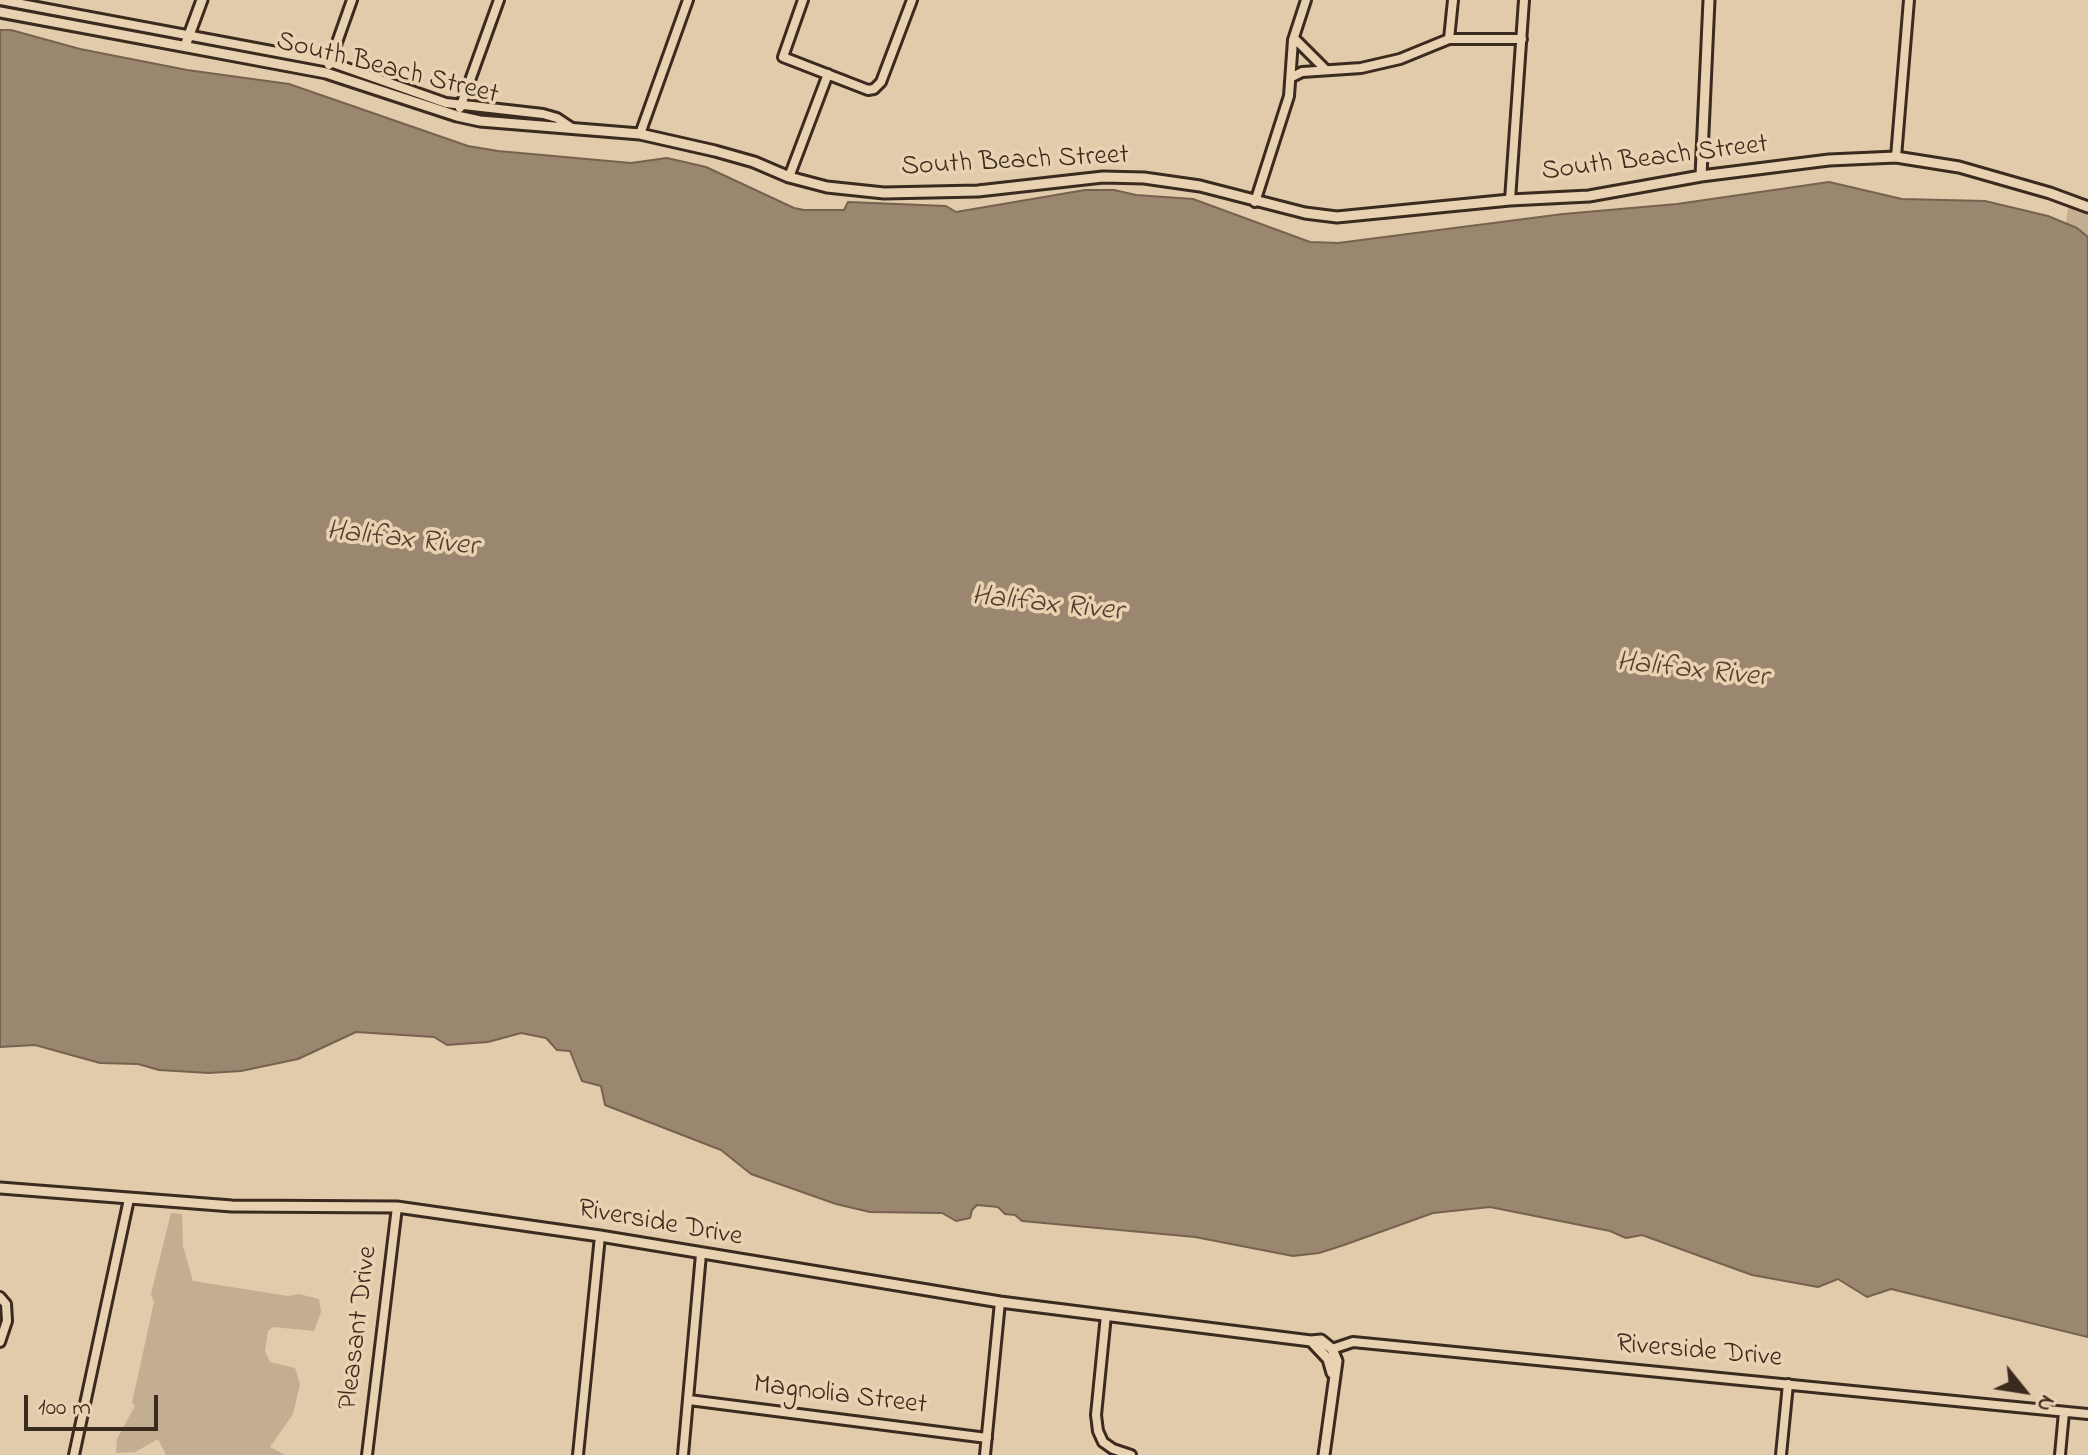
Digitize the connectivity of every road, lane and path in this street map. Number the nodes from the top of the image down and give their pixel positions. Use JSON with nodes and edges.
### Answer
{"nodes":[{"id":1,"x":0,"y":0,"type":"edge"},
{"id":2,"x":202,"y":0,"type":"edge"},
{"id":3,"x":352,"y":0,"type":"edge"},
{"id":4,"x":499,"y":0,"type":"edge"},
{"id":5,"x":688,"y":0,"type":"edge"},
{"id":6,"x":803,"y":0,"type":"edge"},
{"id":7,"x":912,"y":0,"type":"edge"},
{"id":8,"x":1306,"y":0,"type":"edge"},
{"id":9,"x":1453,"y":0,"type":"edge"},
{"id":10,"x":1524,"y":0,"type":"edge"},
{"id":11,"x":1709,"y":0,"type":"edge"},
{"id":12,"x":1909,"y":0,"type":"edge"},
{"id":13,"x":0,"y":12,"type":"edge"},
{"id":14,"x":189,"y":35,"type":"junction"},
{"id":15,"x":1294,"y":38,"type":"junction"},
{"id":16,"x":1449,"y":39,"type":"junction"},
{"id":17,"x":1522,"y":39,"type":"junction"},
{"id":18,"x":185,"y":46,"type":"junction"},
{"id":19,"x":330,"y":62,"type":"junction"},
{"id":20,"x":1325,"y":69,"type":"junction"},
{"id":21,"x":326,"y":73,"type":"junction"},
{"id":22,"x":828,"y":74,"type":"junction"},
{"id":23,"x":1292,"y":77,"type":"junction"},
{"id":24,"x":461,"y":106,"type":"junction"},
{"id":25,"x":457,"y":116,"type":"junction"},
{"id":26,"x":572,"y":128,"type":"junction"},
{"id":27,"x":640,"y":134,"type":"junction"},
{"id":28,"x":1896,"y":157,"type":"junction"},
{"id":29,"x":1701,"y":176,"type":"junction"},
{"id":30,"x":789,"y":177,"type":"junction"},
{"id":31,"x":1510,"y":200,"type":"junction"},
{"id":32,"x":1255,"y":202,"type":"junction"},
{"id":33,"x":2088,"y":207,"type":"edge"},
{"id":34,"x":0,"y":1188,"type":"edge"},
{"id":35,"x":129,"y":1199,"type":"junction"},
{"id":36,"x":397,"y":1207,"type":"junction"},
{"id":37,"x":600,"y":1236,"type":"junction"},
{"id":38,"x":701,"y":1254,"type":"junction"},
{"id":39,"x":0,"y":1297,"type":"edge"},
{"id":40,"x":1000,"y":1302,"type":"junction"},
{"id":41,"x":1106,"y":1315,"type":"junction"},
{"id":42,"x":0,"y":1342,"type":"edge"},
{"id":43,"x":1327,"y":1350,"type":"junction"},
{"id":44,"x":1788,"y":1384,"type":"junction"},
{"id":45,"x":689,"y":1400,"type":"junction"},
{"id":46,"x":2064,"y":1412,"type":"junction"},
{"id":47,"x":2088,"y":1414,"type":"edge"},
{"id":48,"x":987,"y":1438,"type":"junction"},
{"id":49,"x":74,"y":1455,"type":"edge"},
{"id":50,"x":367,"y":1455,"type":"edge"},
{"id":51,"x":578,"y":1455,"type":"edge"},
{"id":52,"x":683,"y":1455,"type":"edge"},
{"id":53,"x":985,"y":1455,"type":"edge"},
{"id":54,"x":1131,"y":1455,"type":"edge"},
{"id":55,"x":1324,"y":1455,"type":"edge"},
{"id":56,"x":1781,"y":1455,"type":"edge"},
{"id":57,"x":2060,"y":1455,"type":"edge"}],
"edges":[{"from":1,"to":14,"type":"street"},
{"from":2,"to":14,"type":"street"},
{"from":3,"to":19,"type":"street"},
{"from":4,"to":24,"type":"street"},
{"from":5,"to":27,"type":"street"},
{"from":6,"to":22,"type":"street"},
{"from":7,"to":22,"type":"street"},
{"from":8,"to":15,"type":"street"},
{"from":9,"to":16,"type":"street"},
{"from":10,"to":17,"type":"street"},
{"from":11,"to":29,"type":"street"},
{"from":12,"to":28,"type":"street"},
{"from":13,"to":18,"type":"street","name":"South Beach Street"},
{"from":14,"to":18,"type":"street"},
{"from":14,"to":19,"type":"street"},
{"from":15,"to":20,"type":"street"},
{"from":15,"to":23,"type":"street"},
{"from":16,"to":17,"type":"street"},
{"from":16,"to":20,"type":"street"},
{"from":17,"to":31,"type":"street"},
{"from":18,"to":21,"type":"street","name":"South Beach Street"},
{"from":19,"to":21,"type":"street"},
{"from":19,"to":24,"type":"street"},
{"from":20,"to":23,"type":"street"},
{"from":21,"to":25,"type":"street","name":"South Beach Street"},
{"from":22,"to":30,"type":"street"},
{"from":23,"to":32,"type":"street"},
{"from":24,"to":25,"type":"street"},
{"from":24,"to":26,"type":"street"},
{"from":25,"to":26,"type":"street","name":"South Beach Street"},
{"from":26,"to":27,"type":"street","name":"South Beach Street"},
{"from":27,"to":30,"type":"street","name":"South Beach Street"},
{"from":28,"to":29,"type":"street","name":"South Beach Street"},
{"from":28,"to":33,"type":"street","name":"South Beach Street"},
{"from":29,"to":31,"type":"street","name":"South Beach Street"},
{"from":30,"to":32,"type":"street","name":"South Beach Street"},
{"from":31,"to":32,"type":"street","name":"South Beach Street"},
{"from":34,"to":35,"type":"street","name":"Riverside Drive"},
{"from":35,"to":36,"type":"street","name":"Riverside Drive"},
{"from":35,"to":49,"type":"street"},
{"from":36,"to":37,"type":"street","name":"Riverside Drive"},
{"from":36,"to":50,"type":"street","name":"Pleasant Drive"},
{"from":37,"to":38,"type":"street","name":"Riverside Drive"},
{"from":37,"to":51,"type":"street"},
{"from":38,"to":40,"type":"street","name":"Riverside Drive"},
{"from":38,"to":45,"type":"street"},
{"from":39,"to":42,"type":"street"},
{"from":40,"to":41,"type":"street","name":"Riverside Drive"},
{"from":40,"to":48,"type":"street"},
{"from":41,"to":43,"type":"street","name":"Riverside Drive"},
{"from":41,"to":54,"type":"street"},
{"from":43,"to":44,"type":"street","name":"Riverside Drive"},
{"from":43,"to":55,"type":"street"},
{"from":44,"to":46,"type":"street","name":"Riverside Drive"},
{"from":44,"to":56,"type":"street"},
{"from":45,"to":48,"type":"street","name":"Magnolia Street"},
{"from":45,"to":52,"type":"street"},
{"from":46,"to":47,"type":"street","name":"Riverside Drive"},
{"from":46,"to":57,"type":"street"},
{"from":48,"to":53,"type":"street"}]}
